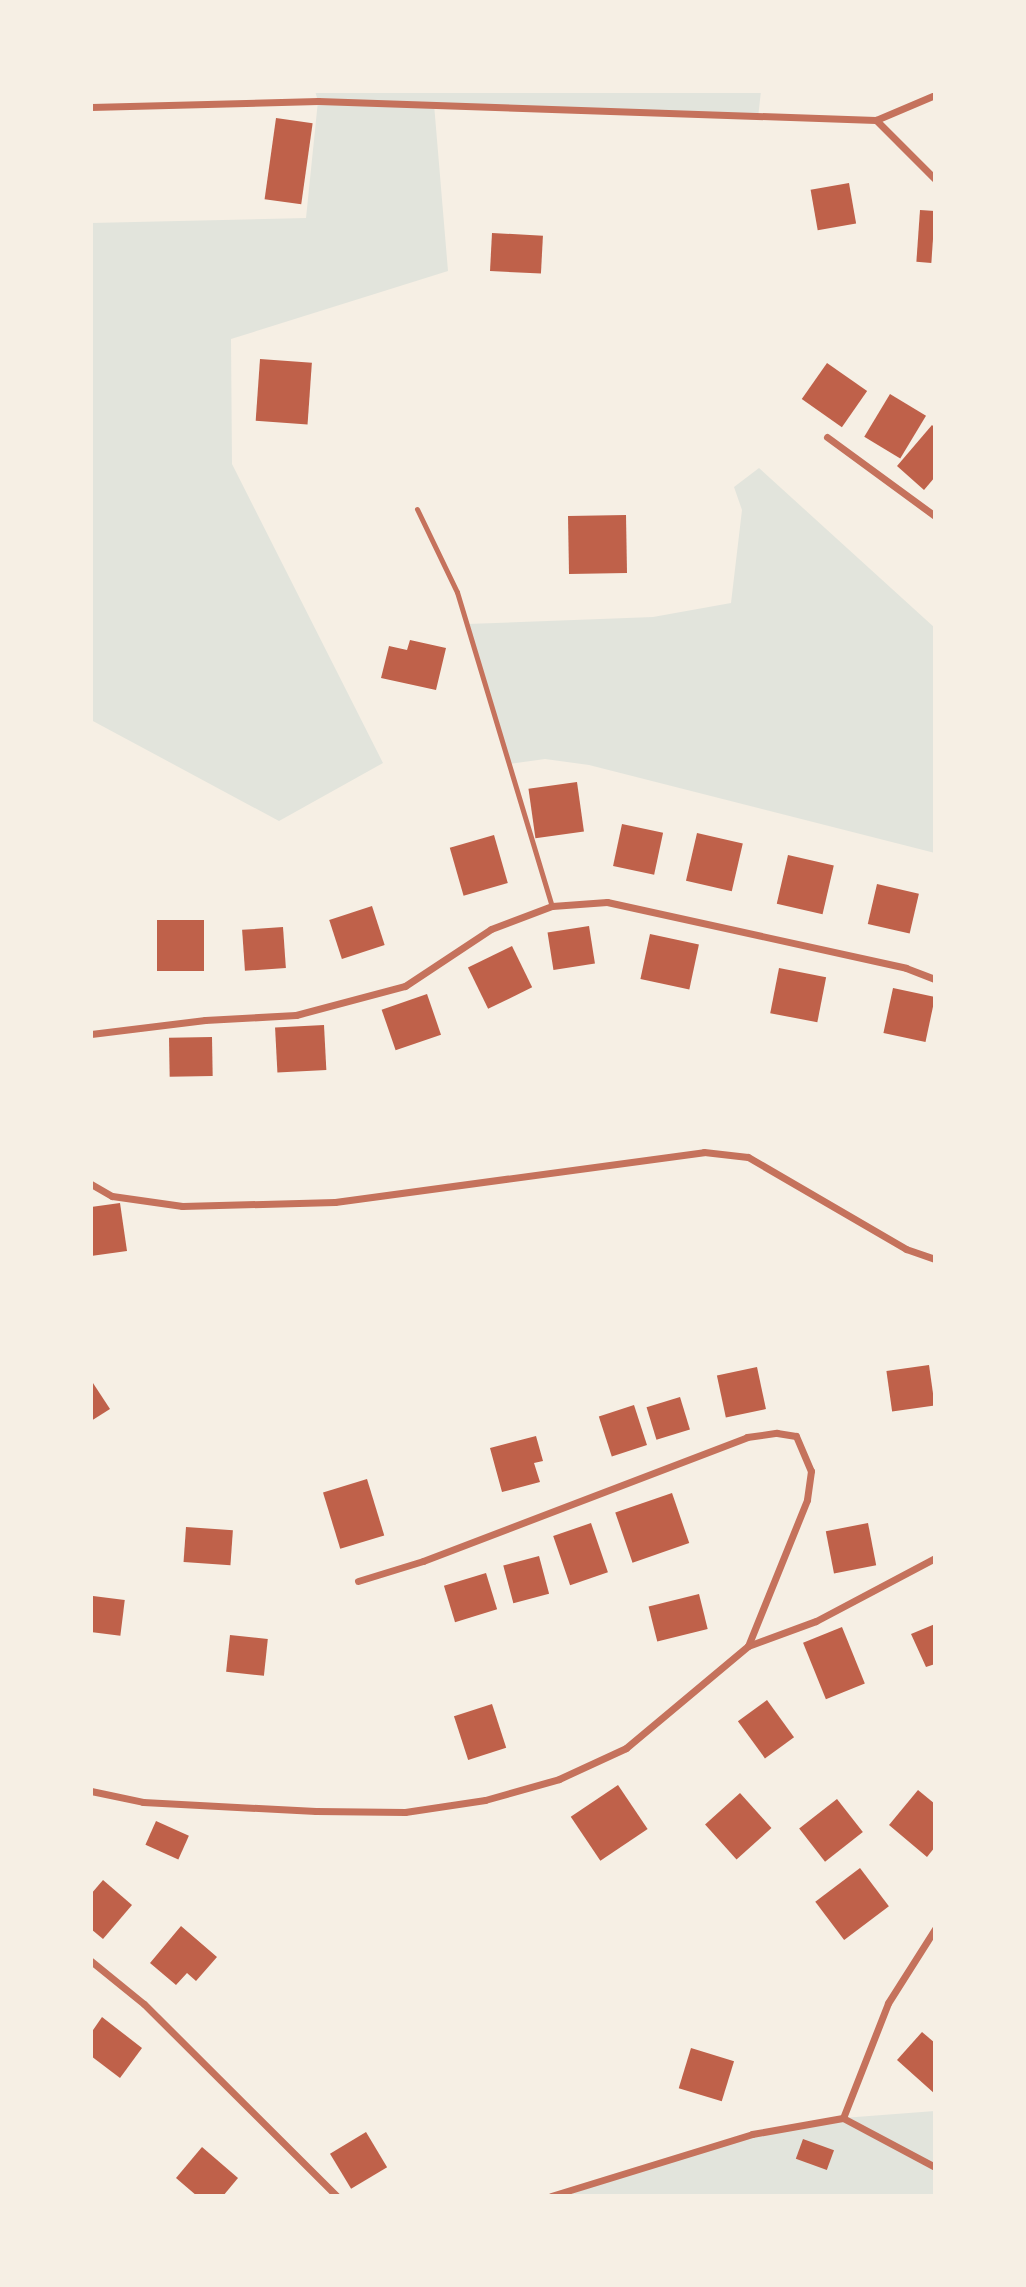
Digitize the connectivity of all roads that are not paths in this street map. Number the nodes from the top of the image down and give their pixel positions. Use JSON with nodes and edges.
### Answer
{"nodes":[{"id":1,"x":935,"y":95,"type":"edge"},
{"id":2,"x":91,"y":107,"type":"edge"},
{"id":3,"x":876,"y":120,"type":"junction"},
{"id":4,"x":935,"y":179,"type":"edge"},
{"id":5,"x":827,"y":437,"type":"dead end"},
{"id":6,"x":416,"y":509,"type":"dead end"},
{"id":7,"x":935,"y":516,"type":"edge"},
{"id":8,"x":552,"y":906,"type":"junction"},
{"id":9,"x":935,"y":979,"type":"edge"},
{"id":10,"x":91,"y":1034,"type":"edge"},
{"id":11,"x":91,"y":1184,"type":"edge"},
{"id":12,"x":935,"y":1259,"type":"edge"},
{"id":13,"x":934,"y":1561,"type":"edge"},
{"id":14,"x":358,"y":1581,"type":"dead end"},
{"id":15,"x":748,"y":1646,"type":"junction"},
{"id":16,"x":91,"y":1791,"type":"edge"},
{"id":17,"x":935,"y":1928,"type":"edge"},
{"id":18,"x":91,"y":1961,"type":"edge"},
{"id":19,"x":843,"y":2119,"type":"junction"},
{"id":20,"x":935,"y":2167,"type":"edge"},
{"id":21,"x":337,"y":2196,"type":"edge"},
{"id":22,"x":551,"y":2196,"type":"edge"}],
"edges":[{"from":1,"to":3,"type":"street"},
{"from":2,"to":3,"type":"street"},
{"from":3,"to":4,"type":"street"},
{"from":5,"to":7,"type":"street"},
{"from":6,"to":8,"type":"lane"},
{"from":8,"to":9,"type":"street"},
{"from":8,"to":10,"type":"street"},
{"from":11,"to":12,"type":"street"},
{"from":13,"to":15,"type":"street"},
{"from":14,"to":15,"type":"street"},
{"from":15,"to":16,"type":"street"},
{"from":17,"to":19,"type":"street"},
{"from":18,"to":21,"type":"street"},
{"from":19,"to":20,"type":"street"},
{"from":19,"to":22,"type":"street"}]}
